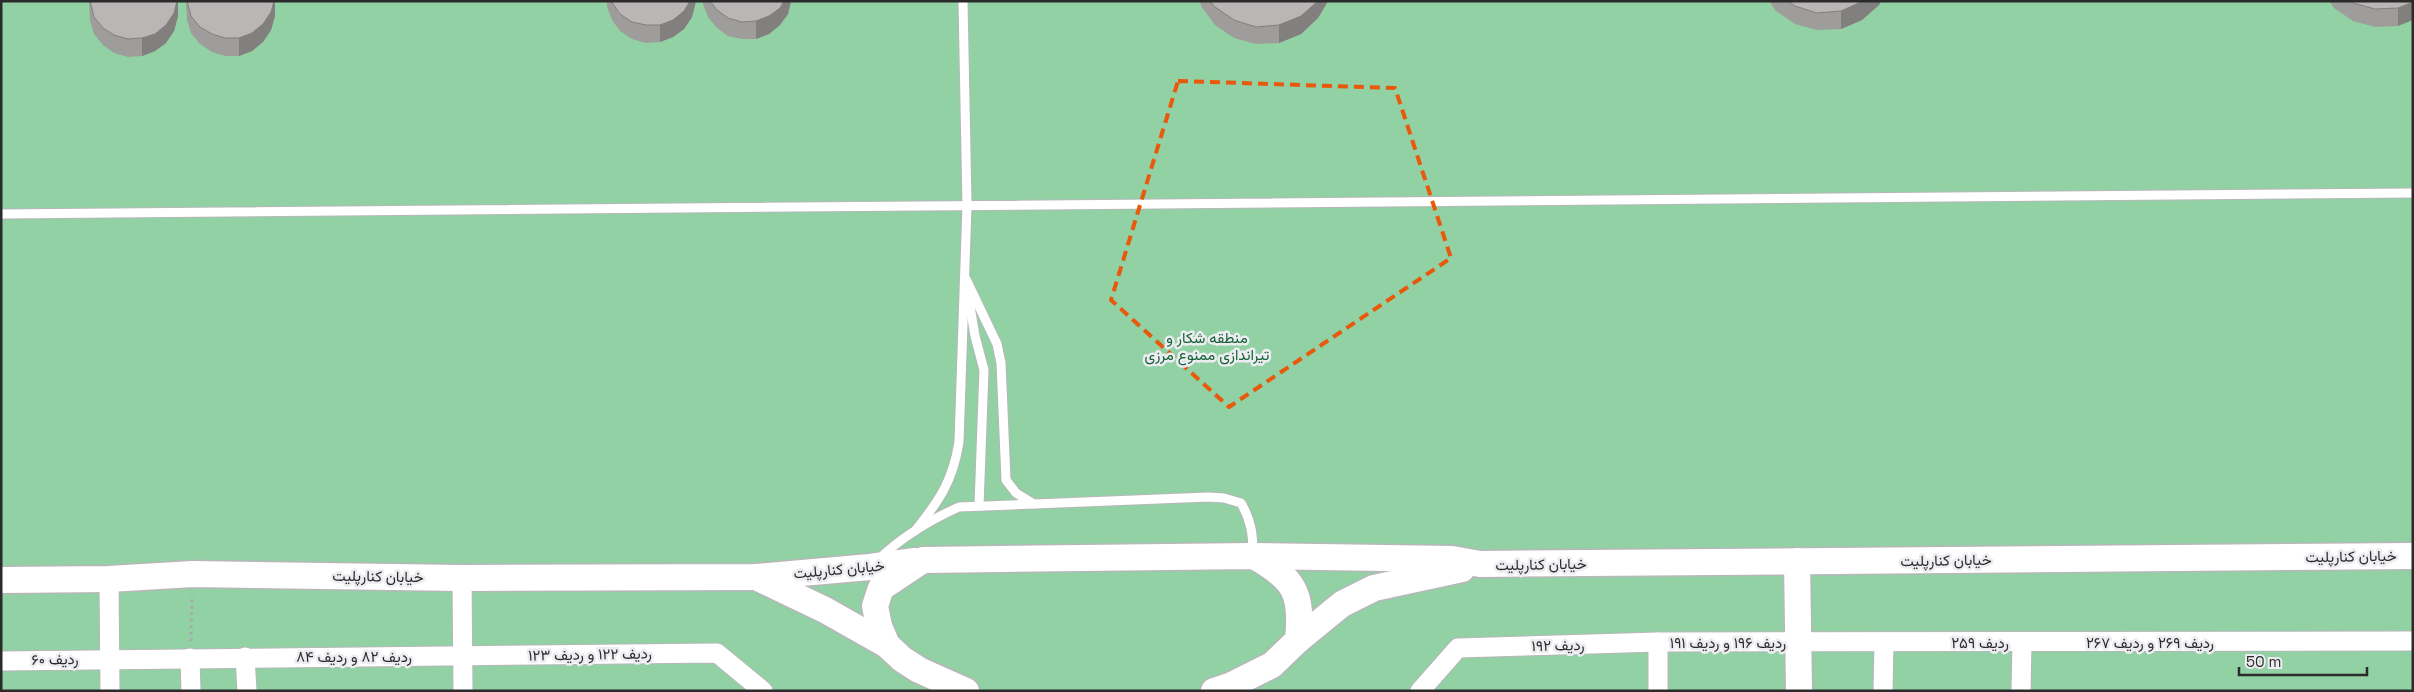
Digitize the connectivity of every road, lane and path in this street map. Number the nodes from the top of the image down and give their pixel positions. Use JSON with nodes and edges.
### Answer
{"nodes":[{"id":1,"x":963,"y":1,"type":"edge"},
{"id":2,"x":2413,"y":193,"type":"edge"},
{"id":3,"x":967,"y":206,"type":"junction"},
{"id":4,"x":1,"y":214,"type":"edge"},
{"id":5,"x":965,"y":274,"type":"junction"},
{"id":6,"x":1034,"y":504,"type":"junction"},
{"id":7,"x":979,"y":506,"type":"junction"},
{"id":8,"x":914,"y":531,"type":"junction"},
{"id":9,"x":1253,"y":556,"type":"junction"},
{"id":10,"x":2413,"y":556,"type":"edge"},
{"id":11,"x":923,"y":560,"type":"junction"},
{"id":12,"x":1797,"y":561,"type":"junction"},
{"id":13,"x":1480,"y":564,"type":"junction"},
{"id":14,"x":870,"y":567,"type":"junction"},
{"id":15,"x":193,"y":574,"type":"junction"},
{"id":16,"x":756,"y":577,"type":"junction"},
{"id":17,"x":462,"y":578,"type":"junction"},
{"id":18,"x":109,"y":579,"type":"junction"},
{"id":19,"x":1,"y":580,"type":"edge"},
{"id":20,"x":1298,"y":640,"type":"junction"},
{"id":21,"x":2413,"y":641,"type":"edge"},
{"id":22,"x":1658,"y":642,"type":"junction"},
{"id":23,"x":1798,"y":642,"type":"junction"},
{"id":24,"x":1884,"y":642,"type":"junction"},
{"id":25,"x":2022,"y":642,"type":"junction"},
{"id":26,"x":2077,"y":642,"type":"joint"},
{"id":27,"x":887,"y":645,"type":"junction"},
{"id":28,"x":464,"y":656,"type":"junction"},
{"id":29,"x":245,"y":657,"type":"junction"},
{"id":30,"x":110,"y":658,"type":"junction"},
{"id":31,"x":190,"y":658,"type":"junction"},
{"id":32,"x":1,"y":661,"type":"edge"},
{"id":33,"x":110,"y":691,"type":"edge"},
{"id":34,"x":191,"y":691,"type":"edge"},
{"id":35,"x":246,"y":691,"type":"edge"},
{"id":36,"x":464,"y":691,"type":"edge"},
{"id":37,"x":763,"y":691,"type":"edge"},
{"id":38,"x":966,"y":691,"type":"edge"},
{"id":39,"x":1214,"y":691,"type":"edge"},
{"id":40,"x":1420,"y":691,"type":"edge"},
{"id":41,"x":1658,"y":691,"type":"edge"},
{"id":42,"x":1799,"y":691,"type":"edge"},
{"id":43,"x":1884,"y":691,"type":"edge"},
{"id":44,"x":2021,"y":691,"type":"edge"}],
"edges":[{"from":1,"to":3,"type":"lane"},
{"from":2,"to":3,"type":"lane"},
{"from":3,"to":4,"type":"lane"},
{"from":3,"to":5,"type":"lane"},
{"from":5,"to":6,"type":"lane"},
{"from":5,"to":7,"type":"lane"},
{"from":5,"to":8,"type":"lane"},
{"from":6,"to":7,"type":"lane"},
{"from":6,"to":9,"type":"lane"},
{"from":7,"to":8,"type":"lane"},
{"from":8,"to":14,"type":"lane"},
{"from":9,"to":11,"type":"main road","name":"خیابان کنارپلیت"},
{"from":9,"to":13,"type":"main road","name":"خیابان کنارپلیت"},
{"from":9,"to":20,"type":"main road"},
{"from":10,"to":12,"type":"main road","name":"خیابان کنارپلیت"},
{"from":11,"to":14,"type":"main road","name":"خیابان کنارپلیت"},
{"from":11,"to":27,"type":"main road"},
{"from":12,"to":13,"type":"main road","name":"خیابان کنارپلیت"},
{"from":12,"to":23,"type":"main road"},
{"from":13,"to":20,"type":"main road","name":"خیابان کنارپلیت"},
{"from":14,"to":16,"type":"main road","name":"خیابان کنارپلیت"},
{"from":15,"to":17,"type":"main road","name":"خیابان کنارپلیت"},
{"from":15,"to":18,"type":"main road","name":"خیابان کنارپلیت"},
{"from":15,"to":31,"type":"path"},
{"from":16,"to":17,"type":"main road","name":"خیابان کنارپلیت"},
{"from":16,"to":27,"type":"main road","name":"خیابان کنارپلیت"},
{"from":17,"to":28,"type":"street"},
{"from":18,"to":19,"type":"main road","name":"خیابان کنارپلیت"},
{"from":18,"to":30,"type":"street"},
{"from":20,"to":39,"type":"main road","name":"خیابان کنارپلیت"},
{"from":21,"to":26,"type":"street","name":"ردیف ۲۶۹ و ردیف ۲۶۷"},
{"from":22,"to":23,"type":"street","name":"ردیف ۱۹۶ و ردیف ۱۹۱"},
{"from":22,"to":40,"type":"street","name":"ردیف ۱۹۲"},
{"from":22,"to":41,"type":"street"},
{"from":23,"to":24,"type":"street","name":"ردیف ۲۵۹"},
{"from":23,"to":42,"type":"main road"},
{"from":24,"to":25,"type":"street","name":"ردیف ۲۵۹"},
{"from":24,"to":43,"type":"street"},
{"from":25,"to":26,"type":"street","name":"ردیف ۲۵۹"},
{"from":25,"to":44,"type":"street"},
{"from":27,"to":38,"type":"main road","name":"خیابان کنارپلیت"},
{"from":28,"to":29,"type":"street","name":"ردیف ۸۲ و ردیف ۸۴"},
{"from":28,"to":36,"type":"street"},
{"from":28,"to":37,"type":"street","name":"ردیف ۱۲۲ و ردیف ۱۲۳"},
{"from":29,"to":31,"type":"street","name":"ردیف ۸۲ و ردیف ۸۴"},
{"from":29,"to":35,"type":"street"},
{"from":30,"to":31,"type":"street","name":"ردیف ۶۰"},
{"from":30,"to":32,"type":"street","name":"ردیف ۶۰"},
{"from":30,"to":33,"type":"street"},
{"from":31,"to":34,"type":"street"}]}
